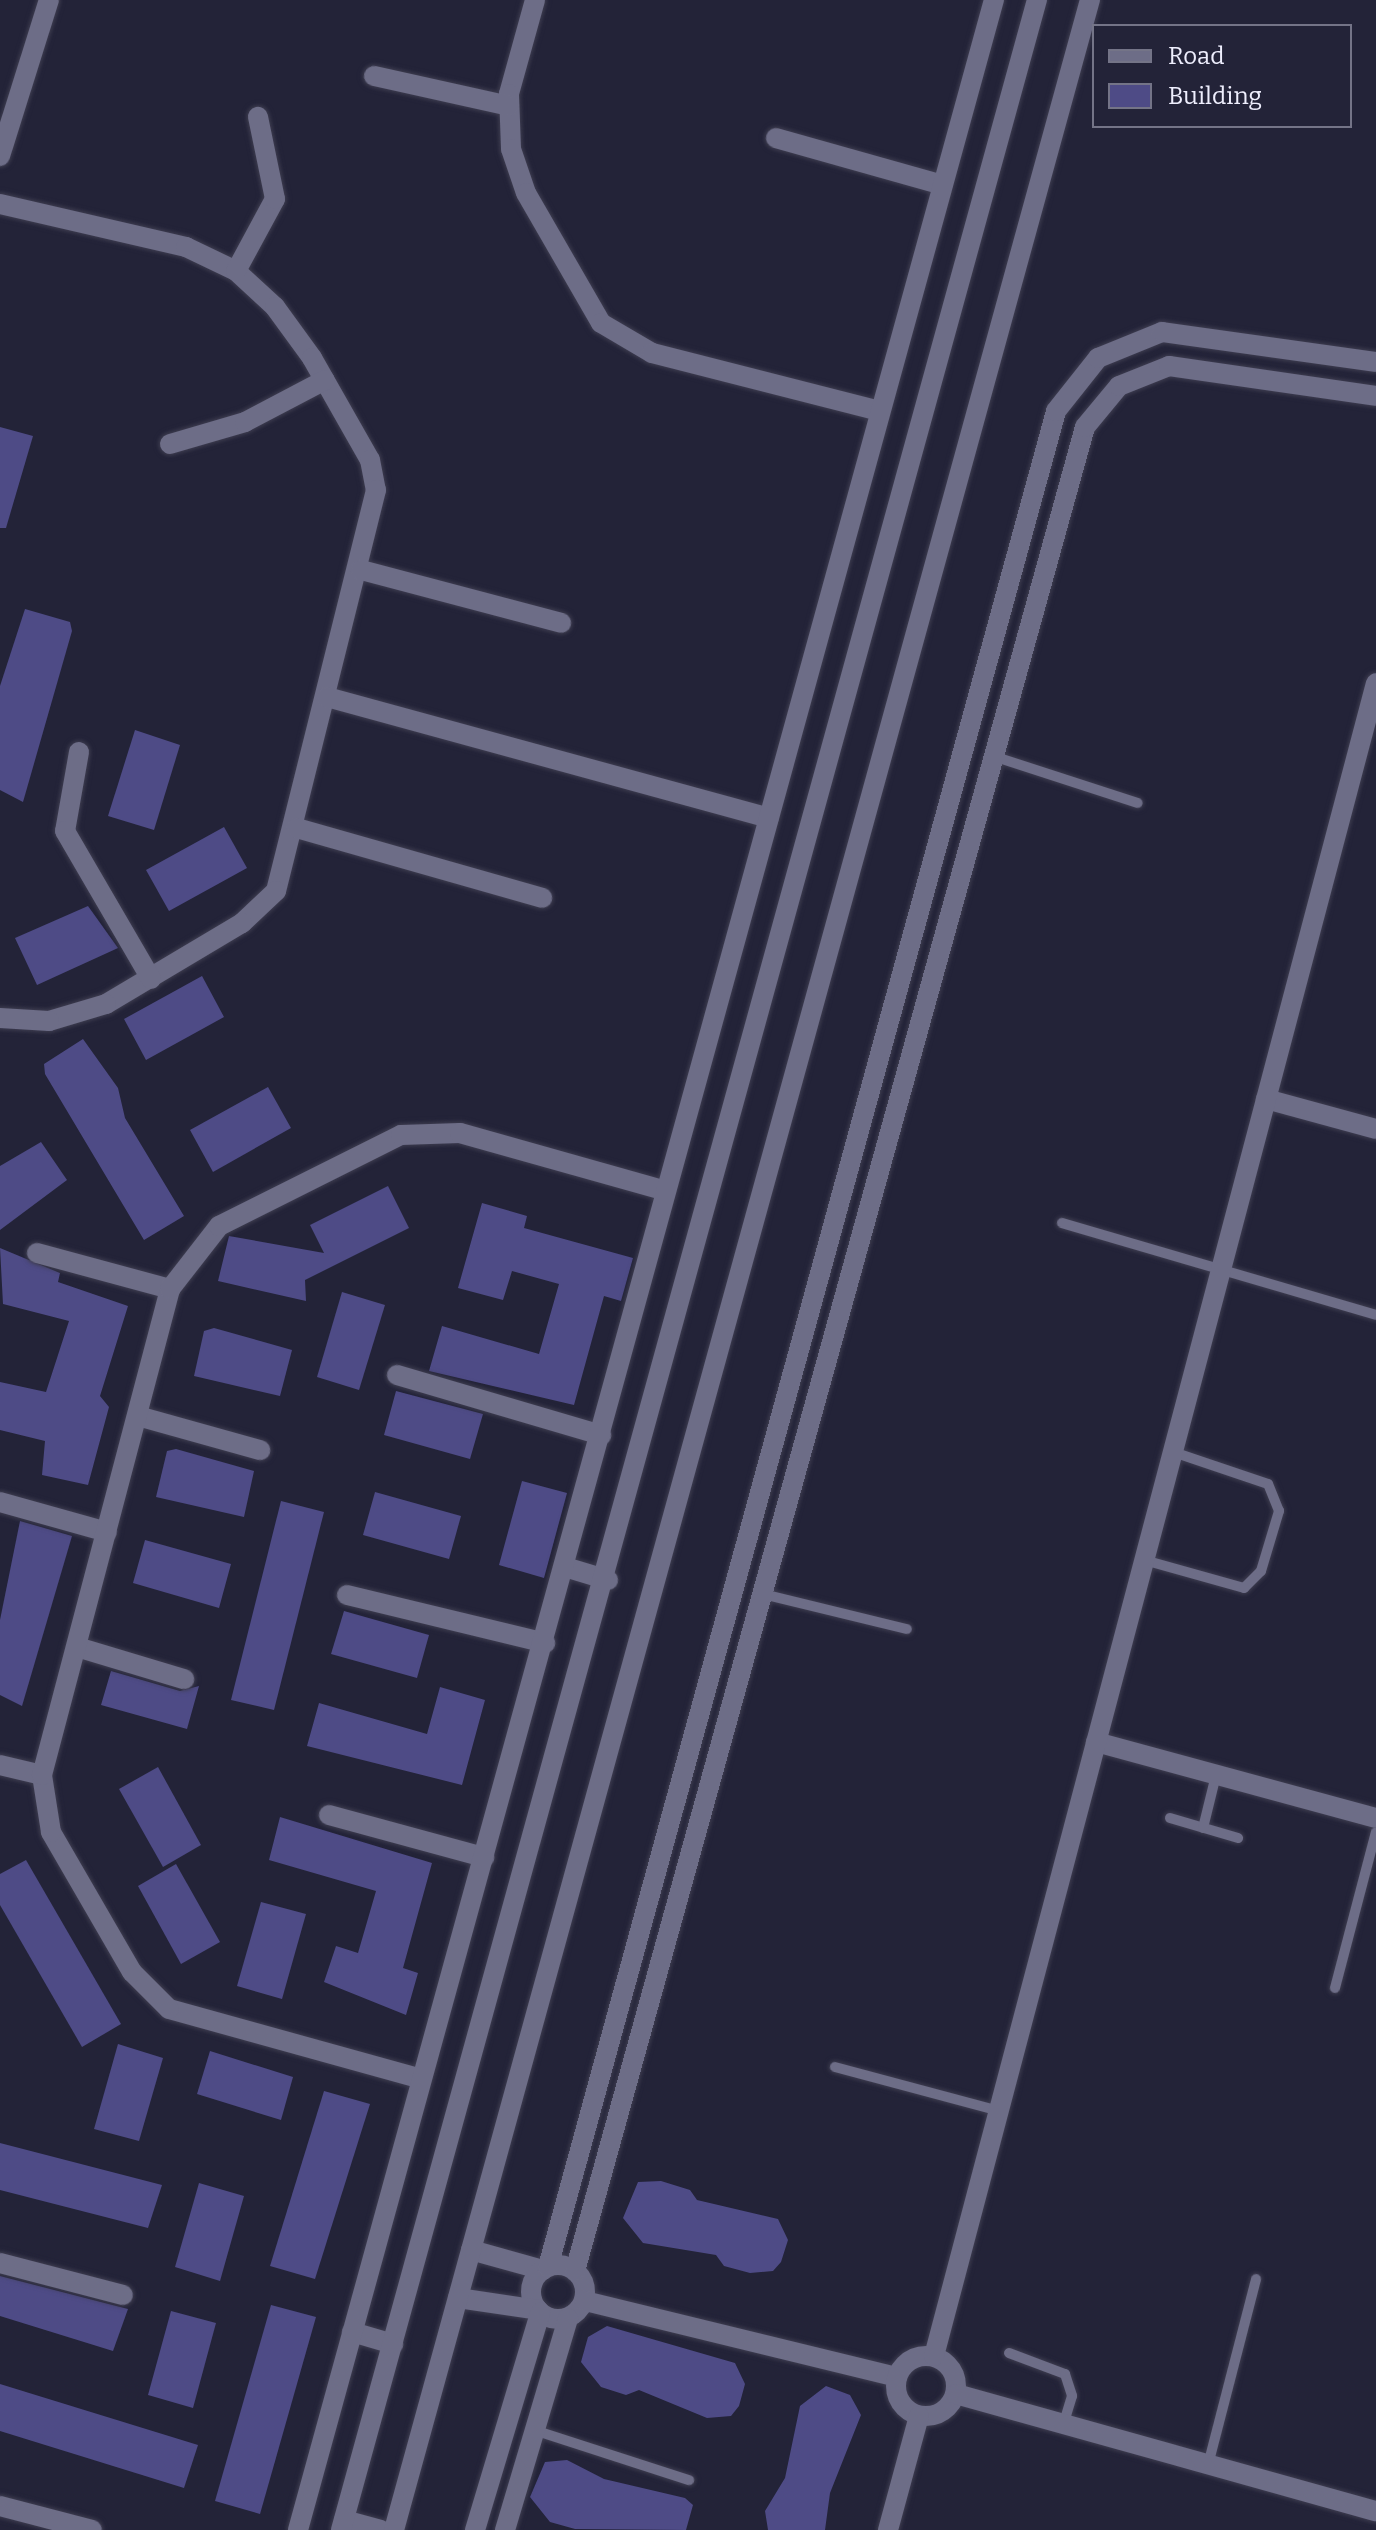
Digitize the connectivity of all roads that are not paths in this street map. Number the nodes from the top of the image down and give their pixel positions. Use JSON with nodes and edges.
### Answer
{"nodes":[{"id":1,"x":49,"y":0,"type":"edge"},
{"id":2,"x":535,"y":0,"type":"edge"},
{"id":3,"x":994,"y":0,"type":"edge"},
{"id":4,"x":1037,"y":0,"type":"edge"},
{"id":5,"x":1090,"y":0,"type":"edge"},
{"id":6,"x":374,"y":76,"type":"dead end"},
{"id":7,"x":509,"y":106,"type":"junction"},
{"id":8,"x":258,"y":117,"type":"dead end"},
{"id":9,"x":776,"y":138,"type":"dead end"},
{"id":10,"x":0,"y":156,"type":"edge"},
{"id":11,"x":943,"y":185,"type":"junction"},
{"id":12,"x":0,"y":204,"type":"edge"},
{"id":13,"x":236,"y":271,"type":"junction"},
{"id":14,"x":1376,"y":362,"type":"edge"},
{"id":15,"x":325,"y":380,"type":"junction"},
{"id":16,"x":1376,"y":396,"type":"edge"},
{"id":17,"x":879,"y":411,"type":"junction"},
{"id":18,"x":170,"y":444,"type":"dead end"},
{"id":19,"x":1021,"y":535,"type":"junction"},
{"id":20,"x":1052,"y":543,"type":"junction"},
{"id":21,"x":361,"y":570,"type":"junction"},
{"id":22,"x":561,"y":623,"type":"dead end"},
{"id":23,"x":1376,"y":683,"type":"edge"},
{"id":24,"x":327,"y":697,"type":"junction"},
{"id":25,"x":79,"y":752,"type":"dead end"},
{"id":26,"x":993,"y":756,"type":"junction"},
{"id":27,"x":1138,"y":803,"type":"dead end"},
{"id":28,"x":769,"y":818,"type":"junction"},
{"id":29,"x":297,"y":828,"type":"junction"},
{"id":30,"x":542,"y":898,"type":"dead end"},
{"id":31,"x":151,"y":979,"type":"junction"},
{"id":32,"x":0,"y":1018,"type":"edge"},
{"id":33,"x":1266,"y":1099,"type":"junction"},
{"id":34,"x":1376,"y":1129,"type":"edge"},
{"id":35,"x":838,"y":1189,"type":"junction"},
{"id":36,"x":663,"y":1190,"type":"junction"},
{"id":37,"x":872,"y":1198,"type":"junction"},
{"id":38,"x":1062,"y":1223,"type":"dead end"},
{"id":39,"x":37,"y":1253,"type":"dead end"},
{"id":40,"x":1220,"y":1273,"type":"junction"},
{"id":41,"x":170,"y":1289,"type":"junction"},
{"id":42,"x":1376,"y":1315,"type":"edge"},
{"id":43,"x":397,"y":1375,"type":"dead end"},
{"id":44,"x":138,"y":1416,"type":"junction"},
{"id":45,"x":601,"y":1435,"type":"junction"},
{"id":46,"x":260,"y":1450,"type":"dead end"},
{"id":47,"x":1173,"y":1452,"type":"junction"},
{"id":48,"x":0,"y":1502,"type":"edge"},
{"id":49,"x":107,"y":1532,"type":"junction"},
{"id":50,"x":1144,"y":1560,"type":"junction"},
{"id":51,"x":565,"y":1567,"type":"junction"},
{"id":52,"x":608,"y":1580,"type":"junction"},
{"id":53,"x":763,"y":1594,"type":"junction"},
{"id":54,"x":347,"y":1595,"type":"dead end"},
{"id":55,"x":907,"y":1629,"type":"dead end"},
{"id":56,"x":545,"y":1643,"type":"junction"},
{"id":57,"x":77,"y":1647,"type":"junction"},
{"id":58,"x":184,"y":1679,"type":"dead end"},
{"id":59,"x":1096,"y":1742,"type":"junction"},
{"id":60,"x":0,"y":1765,"type":"edge"},
{"id":61,"x":42,"y":1775,"type":"junction"},
{"id":62,"x":1216,"y":1775,"type":"junction"},
{"id":63,"x":329,"y":1815,"type":"dead end"},
{"id":64,"x":1170,"y":1818,"type":"dead end"},
{"id":65,"x":1376,"y":1818,"type":"edge"},
{"id":66,"x":1203,"y":1828,"type":"junction"},
{"id":67,"x":1376,"y":1832,"type":"edge"},
{"id":68,"x":1238,"y":1838,"type":"dead end"},
{"id":69,"x":484,"y":1857,"type":"junction"},
{"id":70,"x":1335,"y":1988,"type":"dead end"},
{"id":71,"x":835,"y":2067,"type":"dead end"},
{"id":72,"x":418,"y":2078,"type":"junction"},
{"id":73,"x":999,"y":2111,"type":"junction"},
{"id":74,"x":471,"y":2250,"type":"junction"},
{"id":75,"x":0,"y":2263,"type":"edge"},
{"id":76,"x":545,"y":2268,"type":"junction"},
{"id":77,"x":575,"y":2271,"type":"junction"},
{"id":78,"x":1256,"y":2279,"type":"dead end"},
{"id":79,"x":123,"y":2295,"type":"dead end"},
{"id":80,"x":458,"y":2298,"type":"junction"},
{"id":81,"x":585,"y":2301,"type":"junction"},
{"id":82,"x":539,"y":2311,"type":"junction"},
{"id":83,"x":568,"y":2318,"type":"junction"},
{"id":84,"x":352,"y":2332,"type":"junction"},
{"id":85,"x":393,"y":2344,"type":"junction"},
{"id":86,"x":1009,"y":2353,"type":"dead end"},
{"id":87,"x":934,"y":2356,"type":"junction"},
{"id":88,"x":897,"y":2377,"type":"junction"},
{"id":89,"x":956,"y":2394,"type":"junction"},
{"id":90,"x":919,"y":2416,"type":"junction"},
{"id":91,"x":1063,"y":2425,"type":"junction"},
{"id":92,"x":532,"y":2430,"type":"junction"},
{"id":93,"x":1208,"y":2465,"type":"junction"},
{"id":94,"x":689,"y":2480,"type":"dead end"},
{"id":95,"x":0,"y":2506,"type":"edge"},
{"id":96,"x":1376,"y":2511,"type":"edge"},
{"id":97,"x":342,"y":2525,"type":"edge"},
{"id":98,"x":92,"y":2530,"type":"edge"},
{"id":99,"x":298,"y":2530,"type":"edge"},
{"id":100,"x":381,"y":2530,"type":"edge"},
{"id":101,"x":394,"y":2530,"type":"edge"},
{"id":102,"x":475,"y":2530,"type":"edge"},
{"id":103,"x":505,"y":2530,"type":"edge"},
{"id":104,"x":888,"y":2530,"type":"edge"}],
"edges":[{"from":1,"to":10,"type":"street"},
{"from":2,"to":7,"type":"street"},
{"from":3,"to":11,"type":"street"},
{"from":4,"to":52,"type":"street"},
{"from":5,"to":74,"type":"street"},
{"from":6,"to":7,"type":"street"},
{"from":7,"to":17,"type":"street"},
{"from":8,"to":13,"type":"street"},
{"from":9,"to":11,"type":"street"},
{"from":11,"to":17,"type":"street"},
{"from":12,"to":13,"type":"street"},
{"from":13,"to":15,"type":"street"},
{"from":14,"to":19,"type":"street"},
{"from":15,"to":18,"type":"street"},
{"from":15,"to":21,"type":"street"},
{"from":16,"to":20,"type":"street"},
{"from":17,"to":28,"type":"street"},
{"from":19,"to":20,"type":"street"},
{"from":19,"to":35,"type":"street"},
{"from":20,"to":26,"type":"street"},
{"from":21,"to":22,"type":"street"},
{"from":21,"to":24,"type":"street"},
{"from":23,"to":33,"type":"street"},
{"from":24,"to":28,"type":"street"},
{"from":24,"to":29,"type":"street"},
{"from":25,"to":31,"type":"street"},
{"from":26,"to":27,"type":"lane"},
{"from":26,"to":37,"type":"street"},
{"from":28,"to":36,"type":"street"},
{"from":29,"to":30,"type":"street"},
{"from":29,"to":31,"type":"street"},
{"from":31,"to":32,"type":"street"},
{"from":33,"to":34,"type":"street"},
{"from":33,"to":40,"type":"street"},
{"from":35,"to":37,"type":"street"},
{"from":35,"to":76,"type":"street"},
{"from":36,"to":41,"type":"street"},
{"from":36,"to":45,"type":"street"},
{"from":37,"to":53,"type":"street"},
{"from":38,"to":40,"type":"lane"},
{"from":39,"to":41,"type":"street"},
{"from":40,"to":42,"type":"lane"},
{"from":40,"to":47,"type":"street"},
{"from":41,"to":44,"type":"street"},
{"from":43,"to":45,"type":"street"},
{"from":44,"to":46,"type":"street"},
{"from":44,"to":49,"type":"street"},
{"from":45,"to":51,"type":"street"},
{"from":47,"to":50,"type":"street"},
{"from":47,"to":50,"type":"lane"},
{"from":48,"to":49,"type":"street"},
{"from":49,"to":57,"type":"street"},
{"from":50,"to":59,"type":"street"},
{"from":51,"to":52,"type":"street"},
{"from":51,"to":56,"type":"street"},
{"from":52,"to":85,"type":"street"},
{"from":53,"to":55,"type":"lane"},
{"from":53,"to":77,"type":"street"},
{"from":54,"to":56,"type":"street"},
{"from":56,"to":69,"type":"street"},
{"from":57,"to":58,"type":"street"},
{"from":57,"to":61,"type":"street"},
{"from":59,"to":62,"type":"street"},
{"from":59,"to":73,"type":"street"},
{"from":60,"to":61,"type":"street"},
{"from":61,"to":72,"type":"street"},
{"from":62,"to":65,"type":"street"},
{"from":62,"to":66,"type":"lane"},
{"from":63,"to":69,"type":"street"},
{"from":64,"to":66,"type":"lane"},
{"from":66,"to":68,"type":"lane"},
{"from":67,"to":70,"type":"lane"},
{"from":69,"to":72,"type":"street"},
{"from":71,"to":73,"type":"lane"},
{"from":72,"to":84,"type":"street"},
{"from":73,"to":87,"type":"street"},
{"from":74,"to":76,"type":"street"},
{"from":74,"to":80,"type":"street"},
{"from":75,"to":79,"type":"street"},
{"from":76,"to":77,"type":"street"},
{"from":76,"to":82,"type":"street"},
{"from":77,"to":81,"type":"street"},
{"from":78,"to":93,"type":"lane"},
{"from":80,"to":82,"type":"street"},
{"from":80,"to":101,"type":"street"},
{"from":81,"to":83,"type":"street"},
{"from":81,"to":88,"type":"street"},
{"from":82,"to":83,"type":"street"},
{"from":82,"to":102,"type":"street"},
{"from":83,"to":92,"type":"street"},
{"from":84,"to":85,"type":"street"},
{"from":84,"to":99,"type":"street"},
{"from":85,"to":97,"type":"street"},
{"from":86,"to":91,"type":"lane"},
{"from":87,"to":88,"type":"street"},
{"from":87,"to":89,"type":"street"},
{"from":88,"to":90,"type":"street"},
{"from":89,"to":90,"type":"street"},
{"from":89,"to":91,"type":"street"},
{"from":90,"to":104,"type":"street"},
{"from":91,"to":93,"type":"street"},
{"from":92,"to":94,"type":"lane"},
{"from":92,"to":103,"type":"street"},
{"from":93,"to":96,"type":"street"},
{"from":95,"to":98,"type":"street"},
{"from":97,"to":100,"type":"street"}]}
